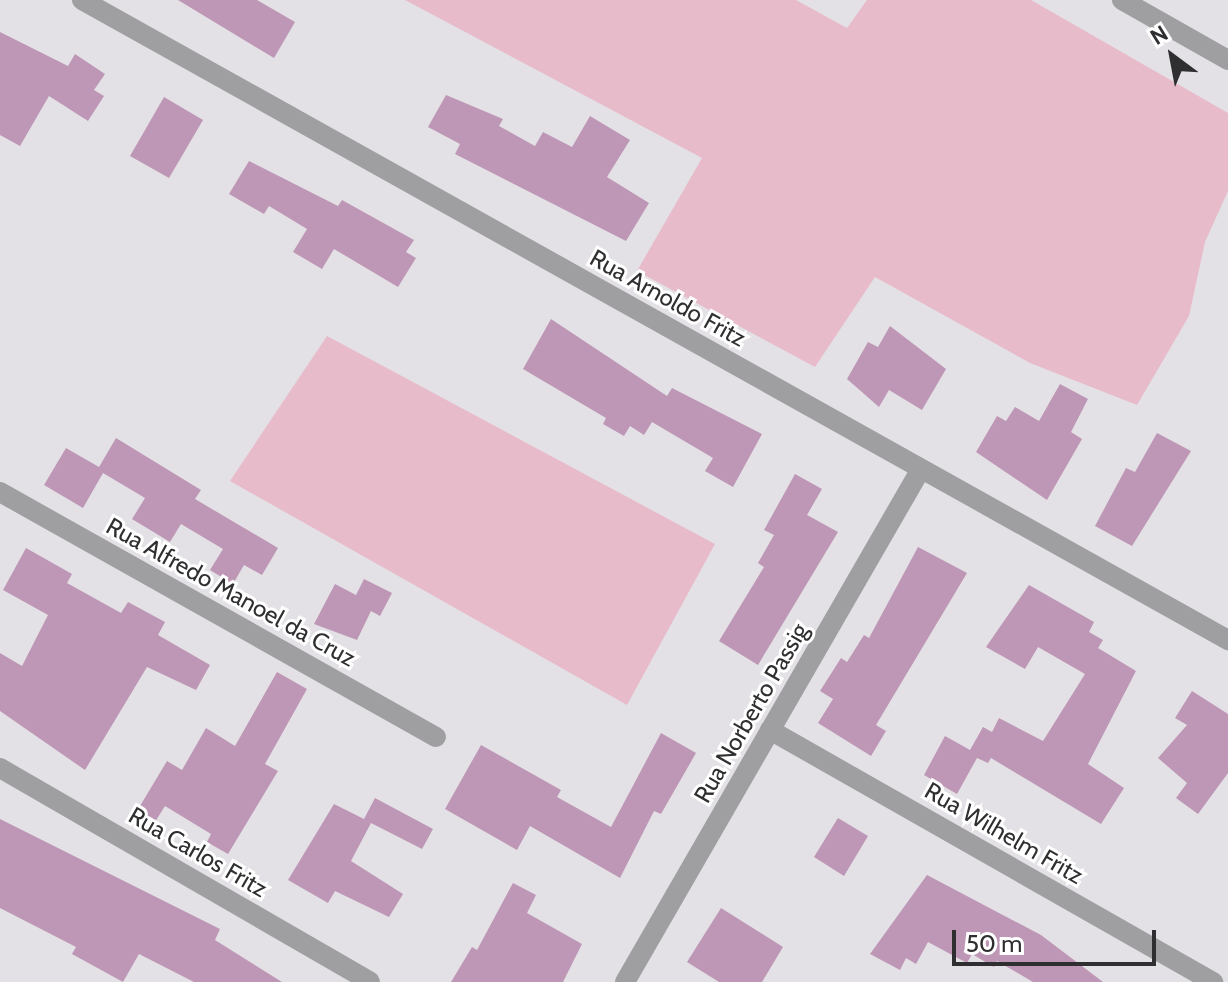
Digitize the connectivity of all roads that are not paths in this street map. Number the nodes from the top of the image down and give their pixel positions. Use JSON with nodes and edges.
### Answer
{"nodes":[{"id":1,"x":82,"y":0,"type":"edge"},
{"id":2,"x":1124,"y":1,"type":"edge"},
{"id":3,"x":1228,"y":60,"type":"edge"},
{"id":4,"x":921,"y":469,"type":"junction"},
{"id":5,"x":0,"y":492,"type":"edge"},
{"id":6,"x":1228,"y":640,"type":"edge"},
{"id":7,"x":770,"y":730,"type":"junction"},
{"id":8,"x":436,"y":737,"type":"dead end"},
{"id":9,"x":0,"y":768,"type":"edge"},
{"id":10,"x":370,"y":982,"type":"edge"},
{"id":11,"x":625,"y":982,"type":"edge"},
{"id":12,"x":1213,"y":982,"type":"edge"}],
"edges":[{"from":1,"to":4,"type":"street","name":"Rua Arnoldo Fritz"},
{"from":2,"to":3,"type":"street"},
{"from":4,"to":6,"type":"street","name":"Rua Arnoldo Fritz"},
{"from":4,"to":7,"type":"street","name":"Rua Norberto Passig"},
{"from":5,"to":8,"type":"street","name":"Rua Alfredo Manoel da Cruz"},
{"from":7,"to":11,"type":"street","name":"Rua Norberto Passig"},
{"from":7,"to":12,"type":"street","name":"Rua Wilhelm Fritz"},
{"from":9,"to":10,"type":"street","name":"Rua Carlos Fritz"}]}
